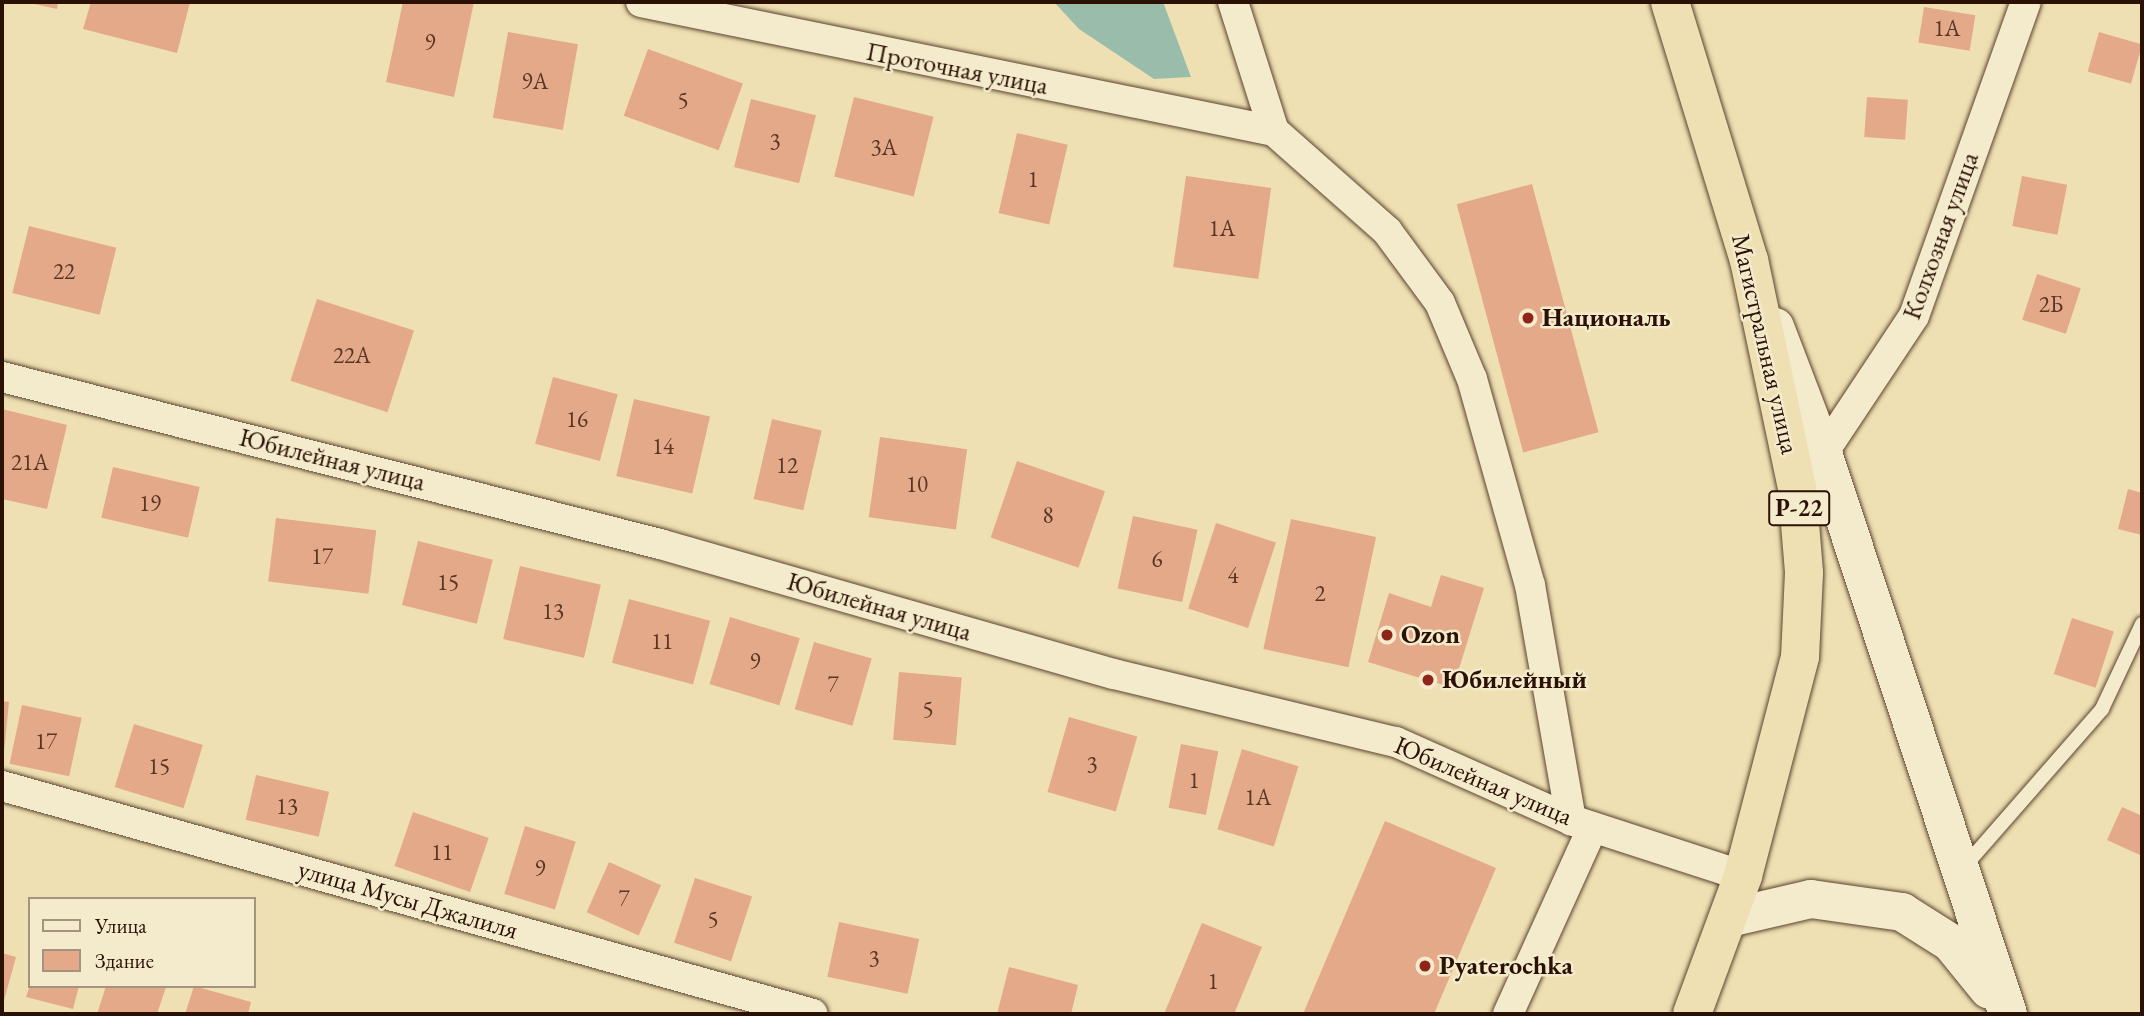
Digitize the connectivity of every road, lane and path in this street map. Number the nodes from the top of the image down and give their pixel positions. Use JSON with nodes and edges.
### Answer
{"nodes":[{"id":1,"x":641,"y":2,"type":"edge"},
{"id":2,"x":1233,"y":2,"type":"edge"},
{"id":3,"x":1670,"y":2,"type":"edge"},
{"id":4,"x":2026,"y":2,"type":"edge"},
{"id":5,"x":1274,"y":131,"type":"junction"},
{"id":6,"x":1749,"y":260,"type":"junction"},
{"id":7,"x":2,"y":377,"type":"edge"},
{"id":8,"x":1823,"y":453,"type":"junction"},
{"id":9,"x":2142,"y":624,"type":"edge"},
{"id":10,"x":2,"y":786,"type":"edge"},
{"id":11,"x":1582,"y":823,"type":"junction"},
{"id":12,"x":1958,"y":874,"type":"junction"},
{"id":13,"x":1743,"y":876,"type":"junction"},
{"id":14,"x":1729,"y":918,"type":"junction"},
{"id":15,"x":813,"y":1014,"type":"edge"},
{"id":16,"x":1508,"y":1014,"type":"edge"},
{"id":17,"x":1692,"y":1014,"type":"edge"},
{"id":18,"x":2001,"y":1014,"type":"edge"},
{"id":19,"x":2008,"y":1014,"type":"edge"}],
"edges":[{"from":1,"to":5,"type":"street","name":"Проточная улица"},
{"from":2,"to":5,"type":"street"},
{"from":3,"to":6,"type":"highway","name":"Магистральная улица","number":"Р-22"},
{"from":4,"to":8,"type":"street","name":"Колхозная улица"},
{"from":5,"to":11,"type":"street"},
{"from":6,"to":8,"type":"main road"},
{"from":6,"to":13,"type":"highway","name":"Магистральная улица","number":"Р-22"},
{"from":7,"to":11,"type":"street","name":"Юбилейная улица"},
{"from":8,"to":12,"type":"main road"},
{"from":9,"to":12,"type":"lane"},
{"from":10,"to":15,"type":"street","name":"улица Мусы Джалиля"},
{"from":11,"to":13,"type":"street","name":"Юбилейная улица"},
{"from":11,"to":16,"type":"street"},
{"from":12,"to":19,"type":"main road"},
{"from":13,"to":14,"type":"highway","name":"Магистральная улица","number":"Р-22"},
{"from":14,"to":17,"type":"highway","name":"Магистральная улица","number":"Р-22"},
{"from":14,"to":18,"type":"main road"}]}
